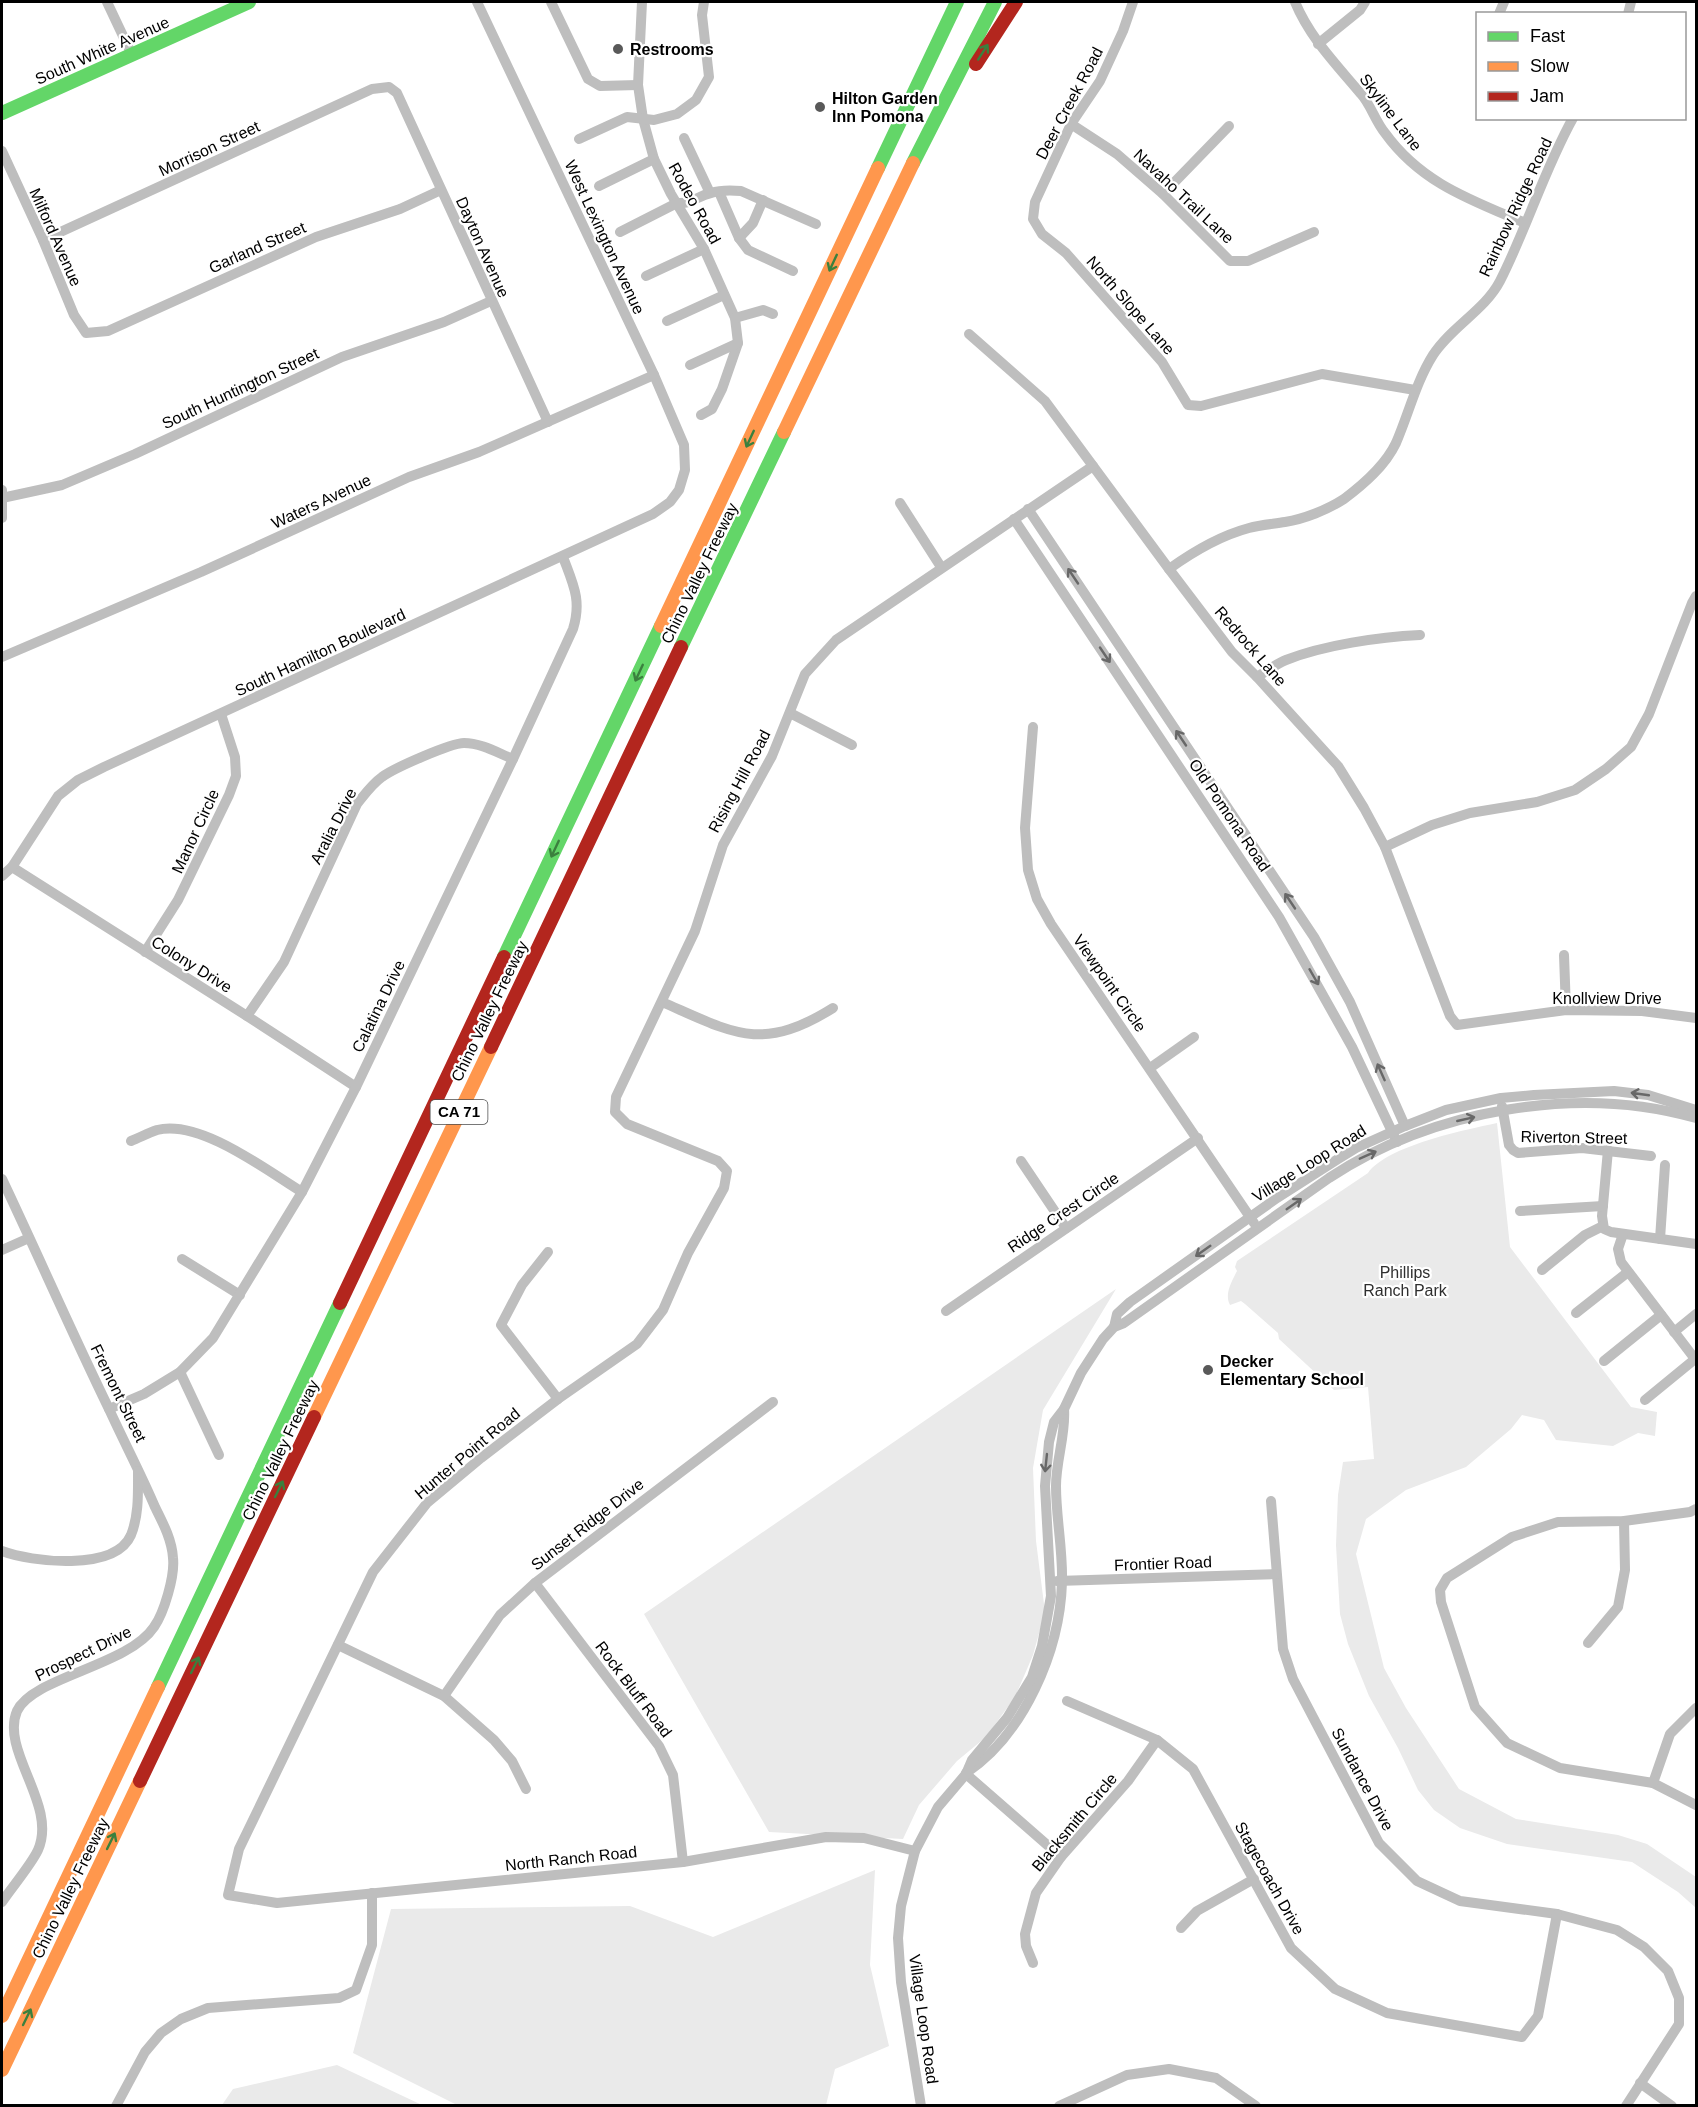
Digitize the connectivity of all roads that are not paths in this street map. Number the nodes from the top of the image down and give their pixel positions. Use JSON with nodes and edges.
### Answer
{"nodes":[{"id":1,"x":106,"y":2,"type":"edge"},
{"id":2,"x":249,"y":2,"type":"edge"},
{"id":3,"x":477,"y":2,"type":"edge"},
{"id":4,"x":551,"y":2,"type":"edge"},
{"id":5,"x":642,"y":2,"type":"edge"},
{"id":6,"x":704,"y":2,"type":"edge"},
{"id":7,"x":950,"y":2,"type":"edge"},
{"id":8,"x":957,"y":2,"type":"edge"},
{"id":9,"x":995,"y":2,"type":"edge"},
{"id":10,"x":1016,"y":2,"type":"edge"},
{"id":11,"x":1132,"y":2,"type":"edge"},
{"id":12,"x":1295,"y":2,"type":"edge"},
{"id":13,"x":1365,"y":2,"type":"edge"},
{"id":14,"x":1318,"y":44,"type":"junction"},
{"id":15,"x":132,"y":55,"type":"junction"},
{"id":16,"x":638,"y":85,"type":"junction"},
{"id":17,"x":389,"y":87,"type":"joint"},
{"id":18,"x":2,"y":113,"type":"edge"},
{"id":19,"x":643,"y":119,"type":"junction"},
{"id":20,"x":1572,"y":120,"type":"edge"},
{"id":21,"x":1071,"y":124,"type":"junction"},
{"id":22,"x":1229,"y":126,"type":"dead end"},
{"id":23,"x":684,"y":138,"type":"dead end"},
{"id":24,"x":579,"y":139,"type":"dead end"},
{"id":25,"x":2,"y":151,"type":"edge"},
{"id":26,"x":917,"y":154,"type":"junction"},
{"id":27,"x":654,"y":159,"type":"junction"},
{"id":28,"x":599,"y":186,"type":"dead end"},
{"id":29,"x":441,"y":190,"type":"junction"},
{"id":30,"x":715,"y":192,"type":"junction"},
{"id":31,"x":1163,"y":194,"type":"junction"},
{"id":32,"x":763,"y":200,"type":"junction"},
{"id":33,"x":677,"y":203,"type":"junction"},
{"id":34,"x":858,"y":210,"type":"junction"},
{"id":35,"x":1033,"y":219,"type":"joint"},
{"id":36,"x":1525,"y":223,"type":"junction"},
{"id":37,"x":816,"y":224,"type":"dead end"},
{"id":38,"x":620,"y":232,"type":"dead end"},
{"id":39,"x":1314,"y":232,"type":"dead end"},
{"id":40,"x":739,"y":238,"type":"junction"},
{"id":41,"x":43,"y":240,"type":"junction"},
{"id":42,"x":704,"y":249,"type":"junction"},
{"id":43,"x":792,"y":271,"type":"dead end"},
{"id":44,"x":646,"y":276,"type":"dead end"},
{"id":45,"x":724,"y":295,"type":"junction"},
{"id":46,"x":491,"y":301,"type":"junction"},
{"id":47,"x":773,"y":314,"type":"dead end"},
{"id":48,"x":735,"y":318,"type":"junction"},
{"id":49,"x":667,"y":321,"type":"dead end"},
{"id":50,"x":86,"y":333,"type":"joint"},
{"id":51,"x":969,"y":334,"type":"dead end"},
{"id":52,"x":738,"y":343,"type":"junction"},
{"id":53,"x":690,"y":365,"type":"dead end"},
{"id":54,"x":654,"y":375,"type":"junction"},
{"id":55,"x":1415,"y":390,"type":"junction"},
{"id":56,"x":701,"y":415,"type":"dead end"},
{"id":57,"x":548,"y":422,"type":"junction"},
{"id":58,"x":1093,"y":466,"type":"junction"},
{"id":59,"x":679,"y":490,"type":"joint"},
{"id":60,"x":2,"y":495,"type":"edge"},
{"id":61,"x":900,"y":503,"type":"dead end"},
{"id":62,"x":1028,"y":509,"type":"junction"},
{"id":63,"x":2,"y":518,"type":"edge"},
{"id":64,"x":1014,"y":519,"type":"junction"},
{"id":65,"x":563,"y":557,"type":"junction"},
{"id":66,"x":941,"y":567,"type":"junction"},
{"id":67,"x":1168,"y":570,"type":"junction"},
{"id":68,"x":1696,"y":596,"type":"edge"},
{"id":69,"x":1420,"y":635,"type":"dead end"},
{"id":70,"x":2,"y":657,"type":"edge"},
{"id":71,"x":1257,"y":677,"type":"junction"},
{"id":72,"x":790,"y":713,"type":"junction"},
{"id":73,"x":221,"y":714,"type":"junction"},
{"id":74,"x":1033,"y":727,"type":"dead end"},
{"id":75,"x":852,"y":745,"type":"dead end"},
{"id":76,"x":513,"y":759,"type":"junction"},
{"id":77,"x":1385,"y":847,"type":"junction"},
{"id":78,"x":12,"y":867,"type":"junction"},
{"id":79,"x":2,"y":876,"type":"edge"},
{"id":80,"x":145,"y":952,"type":"junction"},
{"id":81,"x":1564,"y":955,"type":"dead end"},
{"id":82,"x":662,"y":1002,"type":"junction"},
{"id":83,"x":833,"y":1008,"type":"dead end"},
{"id":84,"x":1566,"y":1010,"type":"junction"},
{"id":85,"x":247,"y":1016,"type":"junction"},
{"id":86,"x":1450,"y":1016,"type":"joint"},
{"id":87,"x":1696,"y":1018,"type":"edge"},
{"id":88,"x":1194,"y":1037,"type":"dead end"},
{"id":89,"x":1150,"y":1068,"type":"junction"},
{"id":90,"x":356,"y":1087,"type":"junction"},
{"id":91,"x":1501,"y":1098,"type":"junction"},
{"id":92,"x":1696,"y":1110,"type":"edge"},
{"id":93,"x":1503,"y":1111,"type":"junction"},
{"id":94,"x":1696,"y":1118,"type":"edge"},
{"id":95,"x":1405,"y":1126,"type":"junction"},
{"id":96,"x":1394,"y":1137,"type":"junction"},
{"id":97,"x":1198,"y":1138,"type":"junction"},
{"id":98,"x":131,"y":1142,"type":"dead end"},
{"id":99,"x":1608,"y":1149,"type":"junction"},
{"id":100,"x":1652,"y":1156,"type":"dead end"},
{"id":101,"x":1022,"y":1161,"type":"dead end"},
{"id":102,"x":1665,"y":1165,"type":"dead end"},
{"id":103,"x":727,"y":1171,"type":"joint"},
{"id":104,"x":2,"y":1179,"type":"edge"},
{"id":105,"x":302,"y":1192,"type":"junction"},
{"id":106,"x":1603,"y":1206,"type":"junction"},
{"id":107,"x":1520,"y":1211,"type":"dead end"},
{"id":108,"x":1250,"y":1217,"type":"junction"},
{"id":109,"x":1603,"y":1226,"type":"junction"},
{"id":110,"x":1066,"y":1228,"type":"junction"},
{"id":111,"x":1257,"y":1228,"type":"junction"},
{"id":112,"x":1623,"y":1234,"type":"junction"},
{"id":113,"x":29,"y":1238,"type":"junction"},
{"id":114,"x":1660,"y":1239,"type":"junction"},
{"id":115,"x":1696,"y":1244,"type":"edge"},
{"id":116,"x":2,"y":1250,"type":"edge"},
{"id":117,"x":548,"y":1252,"type":"dead end"},
{"id":118,"x":182,"y":1259,"type":"dead end"},
{"id":119,"x":1542,"y":1270,"type":"dead end"},
{"id":120,"x":1628,"y":1272,"type":"junction"},
{"id":121,"x":240,"y":1294,"type":"junction"},
{"id":122,"x":946,"y":1311,"type":"dead end"},
{"id":123,"x":1576,"y":1313,"type":"dead end"},
{"id":124,"x":1696,"y":1314,"type":"edge"},
{"id":125,"x":1661,"y":1315,"type":"junction"},
{"id":126,"x":1114,"y":1327,"type":"junction"},
{"id":127,"x":1674,"y":1332,"type":"junction"},
{"id":128,"x":1696,"y":1359,"type":"edge"},
{"id":129,"x":1604,"y":1361,"type":"dead end"},
{"id":130,"x":180,"y":1372,"type":"junction"},
{"id":131,"x":558,"y":1399,"type":"junction"},
{"id":132,"x":1645,"y":1400,"type":"dead end"},
{"id":133,"x":773,"y":1402,"type":"dead end"},
{"id":134,"x":109,"y":1409,"type":"junction"},
{"id":135,"x":219,"y":1455,"type":"dead end"},
{"id":136,"x":138,"y":1467,"type":"junction"},
{"id":137,"x":1271,"y":1501,"type":"dead end"},
{"id":138,"x":1696,"y":1509,"type":"edge"},
{"id":139,"x":1624,"y":1521,"type":"junction"},
{"id":140,"x":2,"y":1551,"type":"edge"},
{"id":141,"x":1276,"y":1574,"type":"junction"},
{"id":142,"x":1056,"y":1581,"type":"junction"},
{"id":143,"x":535,"y":1583,"type":"junction"},
{"id":144,"x":156,"y":1625,"type":"joint"},
{"id":145,"x":1588,"y":1643,"type":"dead end"},
{"id":146,"x":338,"y":1645,"type":"junction"},
{"id":147,"x":444,"y":1696,"type":"junction"},
{"id":148,"x":1067,"y":1701,"type":"dead end"},
{"id":149,"x":1696,"y":1708,"type":"edge"},
{"id":150,"x":1157,"y":1740,"type":"junction"},
{"id":151,"x":966,"y":1774,"type":"junction"},
{"id":152,"x":1653,"y":1783,"type":"junction"},
{"id":153,"x":526,"y":1790,"type":"dead end"},
{"id":154,"x":1696,"y":1805,"type":"edge"},
{"id":155,"x":915,"y":1851,"type":"junction"},
{"id":156,"x":1060,"y":1857,"type":"junction"},
{"id":157,"x":683,"y":1862,"type":"junction"},
{"id":158,"x":1254,"y":1880,"type":"junction"},
{"id":159,"x":372,"y":1893,"type":"junction"},
{"id":160,"x":228,"y":1895,"type":"joint"},
{"id":161,"x":2,"y":1902,"type":"edge"},
{"id":162,"x":1557,"y":1914,"type":"junction"},
{"id":163,"x":1181,"y":1928,"type":"dead end"},
{"id":164,"x":1033,"y":1963,"type":"dead end"},
{"id":165,"x":2,"y":2016,"type":"edge"},
{"id":166,"x":2,"y":2070,"type":"edge"},
{"id":167,"x":1640,"y":2082,"type":"junction"},
{"id":168,"x":116,"y":2106,"type":"edge"},
{"id":169,"x":921,"y":2106,"type":"edge"},
{"id":170,"x":1059,"y":2106,"type":"edge"},
{"id":171,"x":1257,"y":2106,"type":"edge"},
{"id":172,"x":1626,"y":2106,"type":"edge"},
{"id":173,"x":1672,"y":2106,"type":"edge"}],
"edges":[{"from":1,"to":15,"type":"street"},
{"from":2,"to":15,"type":"main road","name":"South White Avenue"},
{"from":3,"to":54,"type":"street","name":"West Lexington Avenue"},
{"from":4,"to":16,"type":"street"},
{"from":5,"to":16,"type":"street","name":"Rodeo Road"},
{"from":6,"to":19,"type":"street"},
{"from":7,"to":34,"type":"main road"},
{"from":8,"to":34,"type":"main road","name":"Chino Valley Freeway","number":"CA 71"},
{"from":9,"to":26,"type":"main road","name":"Chino Valley Freeway","number":"CA 71"},
{"from":26,"to":10,"type":"main road","one_way":true},
{"from":11,"to":21,"type":"street","name":"Deer Creek Road"},
{"from":12,"to":14,"type":"street","name":"Skyline Lane"},
{"from":13,"to":14,"type":"street"},
{"from":14,"to":36,"type":"street","name":"Skyline Lane"},
{"from":15,"to":18,"type":"main road","name":"South White Avenue"},
{"from":16,"to":19,"type":"street","name":"Rodeo Road"},
{"from":17,"to":29,"type":"street","name":"Dayton Avenue"},
{"from":17,"to":41,"type":"street","name":"Morrison Street"},
{"from":19,"to":24,"type":"street"},
{"from":19,"to":27,"type":"street","name":"Rodeo Road"},
{"from":20,"to":36,"type":"street","name":"Rainbow Ridge Road"},
{"from":21,"to":31,"type":"street","name":"Navaho Trail Lane"},
{"from":21,"to":35,"type":"street","name":"Deer Creek Road"},
{"from":22,"to":31,"type":"street"},
{"from":23,"to":30,"type":"street"},
{"from":25,"to":41,"type":"street","name":"Milford Avenue"},
{"from":166,"to":26,"type":"main road","name":"Chino Valley Freeway","number":"CA 71","one_way":true},
{"from":27,"to":28,"type":"street"},
{"from":27,"to":33,"type":"street","name":"Rodeo Road"},
{"from":29,"to":46,"type":"street","name":"Dayton Avenue"},
{"from":29,"to":50,"type":"street","name":"Garland Street"},
{"from":30,"to":32,"type":"street"},
{"from":30,"to":33,"type":"street"},
{"from":30,"to":40,"type":"street"},
{"from":31,"to":39,"type":"street","name":"Navaho Trail Lane"},
{"from":32,"to":37,"type":"street"},
{"from":32,"to":40,"type":"street"},
{"from":33,"to":38,"type":"street"},
{"from":33,"to":42,"type":"street","name":"Rodeo Road"},
{"from":34,"to":165,"type":"main road","name":"Chino Valley Freeway","number":"CA 71","one_way":true},
{"from":35,"to":55,"type":"street","name":"North Slope Lane"},
{"from":36,"to":55,"type":"street","name":"Rainbow Ridge Road"},
{"from":40,"to":43,"type":"street"},
{"from":41,"to":50,"type":"street","name":"Milford Avenue"},
{"from":42,"to":44,"type":"street"},
{"from":42,"to":45,"type":"street","name":"Rodeo Road"},
{"from":45,"to":48,"type":"street","name":"Rodeo Road"},
{"from":45,"to":49,"type":"street"},
{"from":46,"to":57,"type":"street","name":"Dayton Avenue"},
{"from":46,"to":60,"type":"street","name":"South Huntington Street"},
{"from":47,"to":48,"type":"street"},
{"from":48,"to":52,"type":"street","name":"Rodeo Road"},
{"from":51,"to":58,"type":"street","name":"Redrock Lane"},
{"from":52,"to":53,"type":"street"},
{"from":52,"to":56,"type":"street","name":"Rodeo Road"},
{"from":54,"to":57,"type":"street","name":"Waters Avenue"},
{"from":54,"to":59,"type":"street","name":"West Lexington Avenue"},
{"from":55,"to":67,"type":"street","name":"Rainbow Ridge Road"},
{"from":57,"to":70,"type":"street","name":"Waters Avenue"},
{"from":58,"to":62,"type":"street","name":"Rising Hill Road"},
{"from":58,"to":67,"type":"street","name":"Redrock Lane"},
{"from":59,"to":65,"type":"street","name":"South Hamilton Boulevard"},
{"from":60,"to":63,"type":"street"},
{"from":61,"to":66,"type":"street"},
{"from":62,"to":64,"type":"street","name":"Rising Hill Road"},
{"from":95,"to":62,"type":"street","name":"Old Pomona Road","one_way":true},
{"from":64,"to":66,"type":"street","name":"Rising Hill Road"},
{"from":64,"to":96,"type":"street","name":"Old Pomona Road","one_way":true},
{"from":65,"to":73,"type":"street","name":"South Hamilton Boulevard"},
{"from":65,"to":76,"type":"street","name":"Calatina Drive"},
{"from":66,"to":72,"type":"street","name":"Rising Hill Road"},
{"from":67,"to":71,"type":"street","name":"Redrock Lane"},
{"from":68,"to":77,"type":"street"},
{"from":69,"to":71,"type":"street"},
{"from":71,"to":77,"type":"street","name":"Redrock Lane"},
{"from":72,"to":75,"type":"street"},
{"from":72,"to":82,"type":"street","name":"Rising Hill Road"},
{"from":73,"to":78,"type":"street","name":"South Hamilton Boulevard"},
{"from":73,"to":80,"type":"street","name":"Manor Circle"},
{"from":74,"to":89,"type":"street","name":"Viewpoint Circle"},
{"from":76,"to":85,"type":"street","name":"Aralia Drive"},
{"from":76,"to":90,"type":"street","name":"Calatina Drive"},
{"from":77,"to":86,"type":"street","name":"Redrock Lane"},
{"from":78,"to":79,"type":"street","name":"South Hamilton Boulevard"},
{"from":78,"to":80,"type":"street","name":"Colony Drive"},
{"from":80,"to":85,"type":"street","name":"Colony Drive"},
{"from":81,"to":84,"type":"street"},
{"from":82,"to":83,"type":"street"},
{"from":82,"to":103,"type":"street","name":"Rising Hill Road"},
{"from":84,"to":86,"type":"street","name":"Knollview Drive"},
{"from":84,"to":87,"type":"street","name":"Knollview Drive"},
{"from":85,"to":90,"type":"street","name":"Colony Drive"},
{"from":88,"to":89,"type":"street"},
{"from":89,"to":97,"type":"street","name":"Viewpoint Circle"},
{"from":90,"to":105,"type":"street","name":"Calatina Drive"},
{"from":92,"to":91,"type":"street","name":"Village Loop Road","one_way":true},
{"from":91,"to":93,"type":"street","name":"Riverton Street"},
{"from":91,"to":95,"type":"street","name":"Village Loop Road"},
{"from":93,"to":94,"type":"street","name":"Village Loop Road"},
{"from":96,"to":93,"type":"street","name":"Village Loop Road","one_way":true},
{"from":93,"to":99,"type":"street","name":"Riverton Street"},
{"from":95,"to":96,"type":"street","name":"Village Loop Road"},
{"from":96,"to":108,"type":"street","name":"Village Loop Road"},
{"from":111,"to":96,"type":"street","name":"Village Loop Road","one_way":true},
{"from":97,"to":108,"type":"street","name":"Viewpoint Circle"},
{"from":97,"to":110,"type":"street","name":"Ridge Crest Circle"},
{"from":98,"to":105,"type":"street"},
{"from":99,"to":100,"type":"street","name":"Riverton Street"},
{"from":99,"to":106,"type":"street"},
{"from":101,"to":110,"type":"street"},
{"from":102,"to":114,"type":"street"},
{"from":103,"to":131,"type":"street","name":"Hunter Point Road"},
{"from":104,"to":113,"type":"street","name":"Fremont Street"},
{"from":105,"to":121,"type":"street","name":"Calatina Drive"},
{"from":106,"to":107,"type":"street"},
{"from":106,"to":109,"type":"street"},
{"from":108,"to":111,"type":"street","name":"Viewpoint Circle"},
{"from":108,"to":126,"type":"street","name":"Village Loop Road","one_way":true},
{"from":109,"to":112,"type":"street"},
{"from":109,"to":119,"type":"street"},
{"from":110,"to":122,"type":"street","name":"Ridge Crest Circle"},
{"from":111,"to":126,"type":"street","name":"Village Loop Road"},
{"from":112,"to":114,"type":"street"},
{"from":112,"to":120,"type":"street"},
{"from":113,"to":116,"type":"street"},
{"from":113,"to":134,"type":"street","name":"Fremont Street"},
{"from":114,"to":115,"type":"street"},
{"from":117,"to":131,"type":"street"},
{"from":118,"to":121,"type":"street"},
{"from":120,"to":123,"type":"street"},
{"from":120,"to":125,"type":"street"},
{"from":121,"to":130,"type":"street","name":"Calatina Drive"},
{"from":124,"to":127,"type":"street"},
{"from":125,"to":127,"type":"street"},
{"from":125,"to":129,"type":"street"},
{"from":126,"to":142,"type":"street","name":"Village Loop Road"},
{"from":127,"to":128,"type":"street"},
{"from":128,"to":132,"type":"street"},
{"from":130,"to":134,"type":"street","name":"Calatina Drive"},
{"from":130,"to":135,"type":"street"},
{"from":131,"to":146,"type":"street","name":"Hunter Point Road"},
{"from":133,"to":143,"type":"street","name":"Sunset Ridge Drive"},
{"from":134,"to":136,"type":"street","name":"Fremont Street"},
{"from":136,"to":140,"type":"street"},
{"from":136,"to":144,"type":"street","name":"Fremont Street"},
{"from":137,"to":141,"type":"street","name":"Sundance Drive"},
{"from":138,"to":139,"type":"street"},
{"from":139,"to":145,"type":"street"},
{"from":139,"to":152,"type":"street"},
{"from":141,"to":142,"type":"street","name":"Frontier Road"},
{"from":141,"to":162,"type":"street","name":"Sundance Drive"},
{"from":142,"to":151,"type":"street","name":"Village Loop Road"},
{"from":143,"to":147,"type":"street","name":"Sunset Ridge Drive"},
{"from":143,"to":157,"type":"street","name":"Rock Bluff Road"},
{"from":144,"to":161,"type":"street","name":"Prospect Drive"},
{"from":146,"to":147,"type":"street"},
{"from":146,"to":160,"type":"street","name":"Hunter Point Road"},
{"from":147,"to":153,"type":"street"},
{"from":148,"to":150,"type":"street","name":"Stagecoach Drive"},
{"from":149,"to":152,"type":"street"},
{"from":150,"to":156,"type":"street","name":"Blacksmith Circle"},
{"from":150,"to":158,"type":"street","name":"Stagecoach Drive"},
{"from":151,"to":155,"type":"street","name":"Village Loop Road"},
{"from":151,"to":156,"type":"street"},
{"from":152,"to":154,"type":"street"},
{"from":155,"to":157,"type":"street","name":"North Ranch Road"},
{"from":155,"to":169,"type":"street","name":"Village Loop Road"},
{"from":156,"to":164,"type":"street","name":"Blacksmith Circle"},
{"from":157,"to":159,"type":"street","name":"North Ranch Road"},
{"from":158,"to":162,"type":"street","name":"Stagecoach Drive"},
{"from":158,"to":163,"type":"street"},
{"from":159,"to":160,"type":"street","name":"North Ranch Road"},
{"from":159,"to":168,"type":"street"},
{"from":162,"to":167,"type":"street","name":"Sundance Drive"},
{"from":167,"to":172,"type":"street"},
{"from":167,"to":173,"type":"street"},
{"from":170,"to":171,"type":"street"}]}
